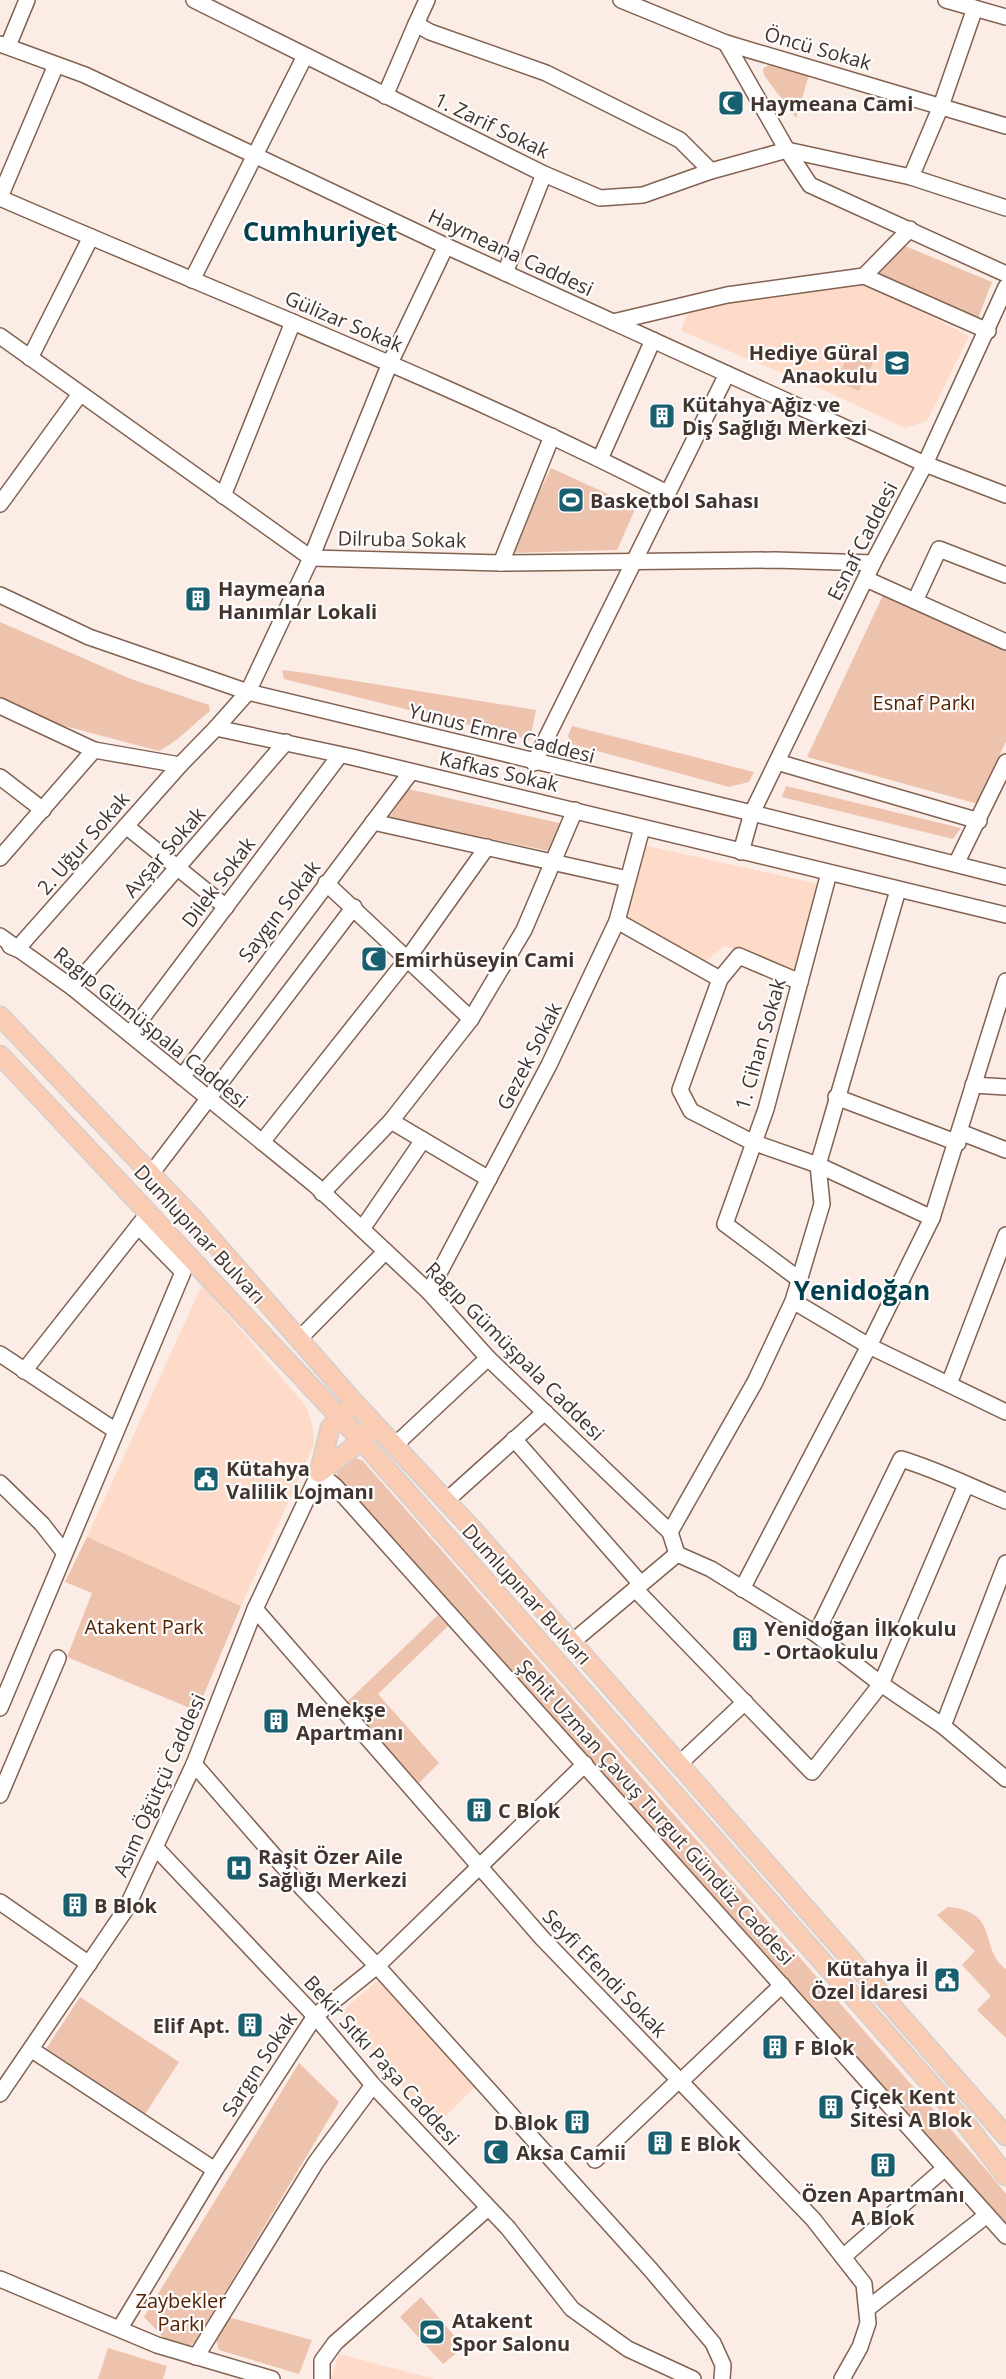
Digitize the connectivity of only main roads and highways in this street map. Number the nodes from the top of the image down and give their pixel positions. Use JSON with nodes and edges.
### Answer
{"nodes":[{"id":1,"x":0,"y":1016,"type":"edge"},
{"id":2,"x":0,"y":1055,"type":"edge"},
{"id":3,"x":354,"y":1402,"type":"junction"},
{"id":4,"x":339,"y":1418,"type":"junction"},
{"id":5,"x":375,"y":1424,"type":"junction"},
{"id":6,"x":360,"y":1439,"type":"junction"},
{"id":7,"x":1006,"y":2136,"type":"edge"},
{"id":8,"x":1006,"y":2176,"type":"edge"}],
"edges":[{"from":1,"to":3,"type":"main road","name":"Dumlupınar Bulvarı"},
{"from":2,"to":4,"type":"main road","name":"Dumlupınar Bulvarı"},
{"from":3,"to":4,"type":"main road"},
{"from":3,"to":5,"type":"main road","name":"Dumlupınar Bulvarı"},
{"from":4,"to":6,"type":"main road","name":"Dumlupınar Bulvarı"},
{"from":4,"to":6,"type":"main road"},
{"from":5,"to":6,"type":"main road"},
{"from":5,"to":7,"type":"main road","name":"Dumlupınar Bulvarı"},
{"from":6,"to":8,"type":"main road","name":"Dumlupınar Bulvarı"}]}
